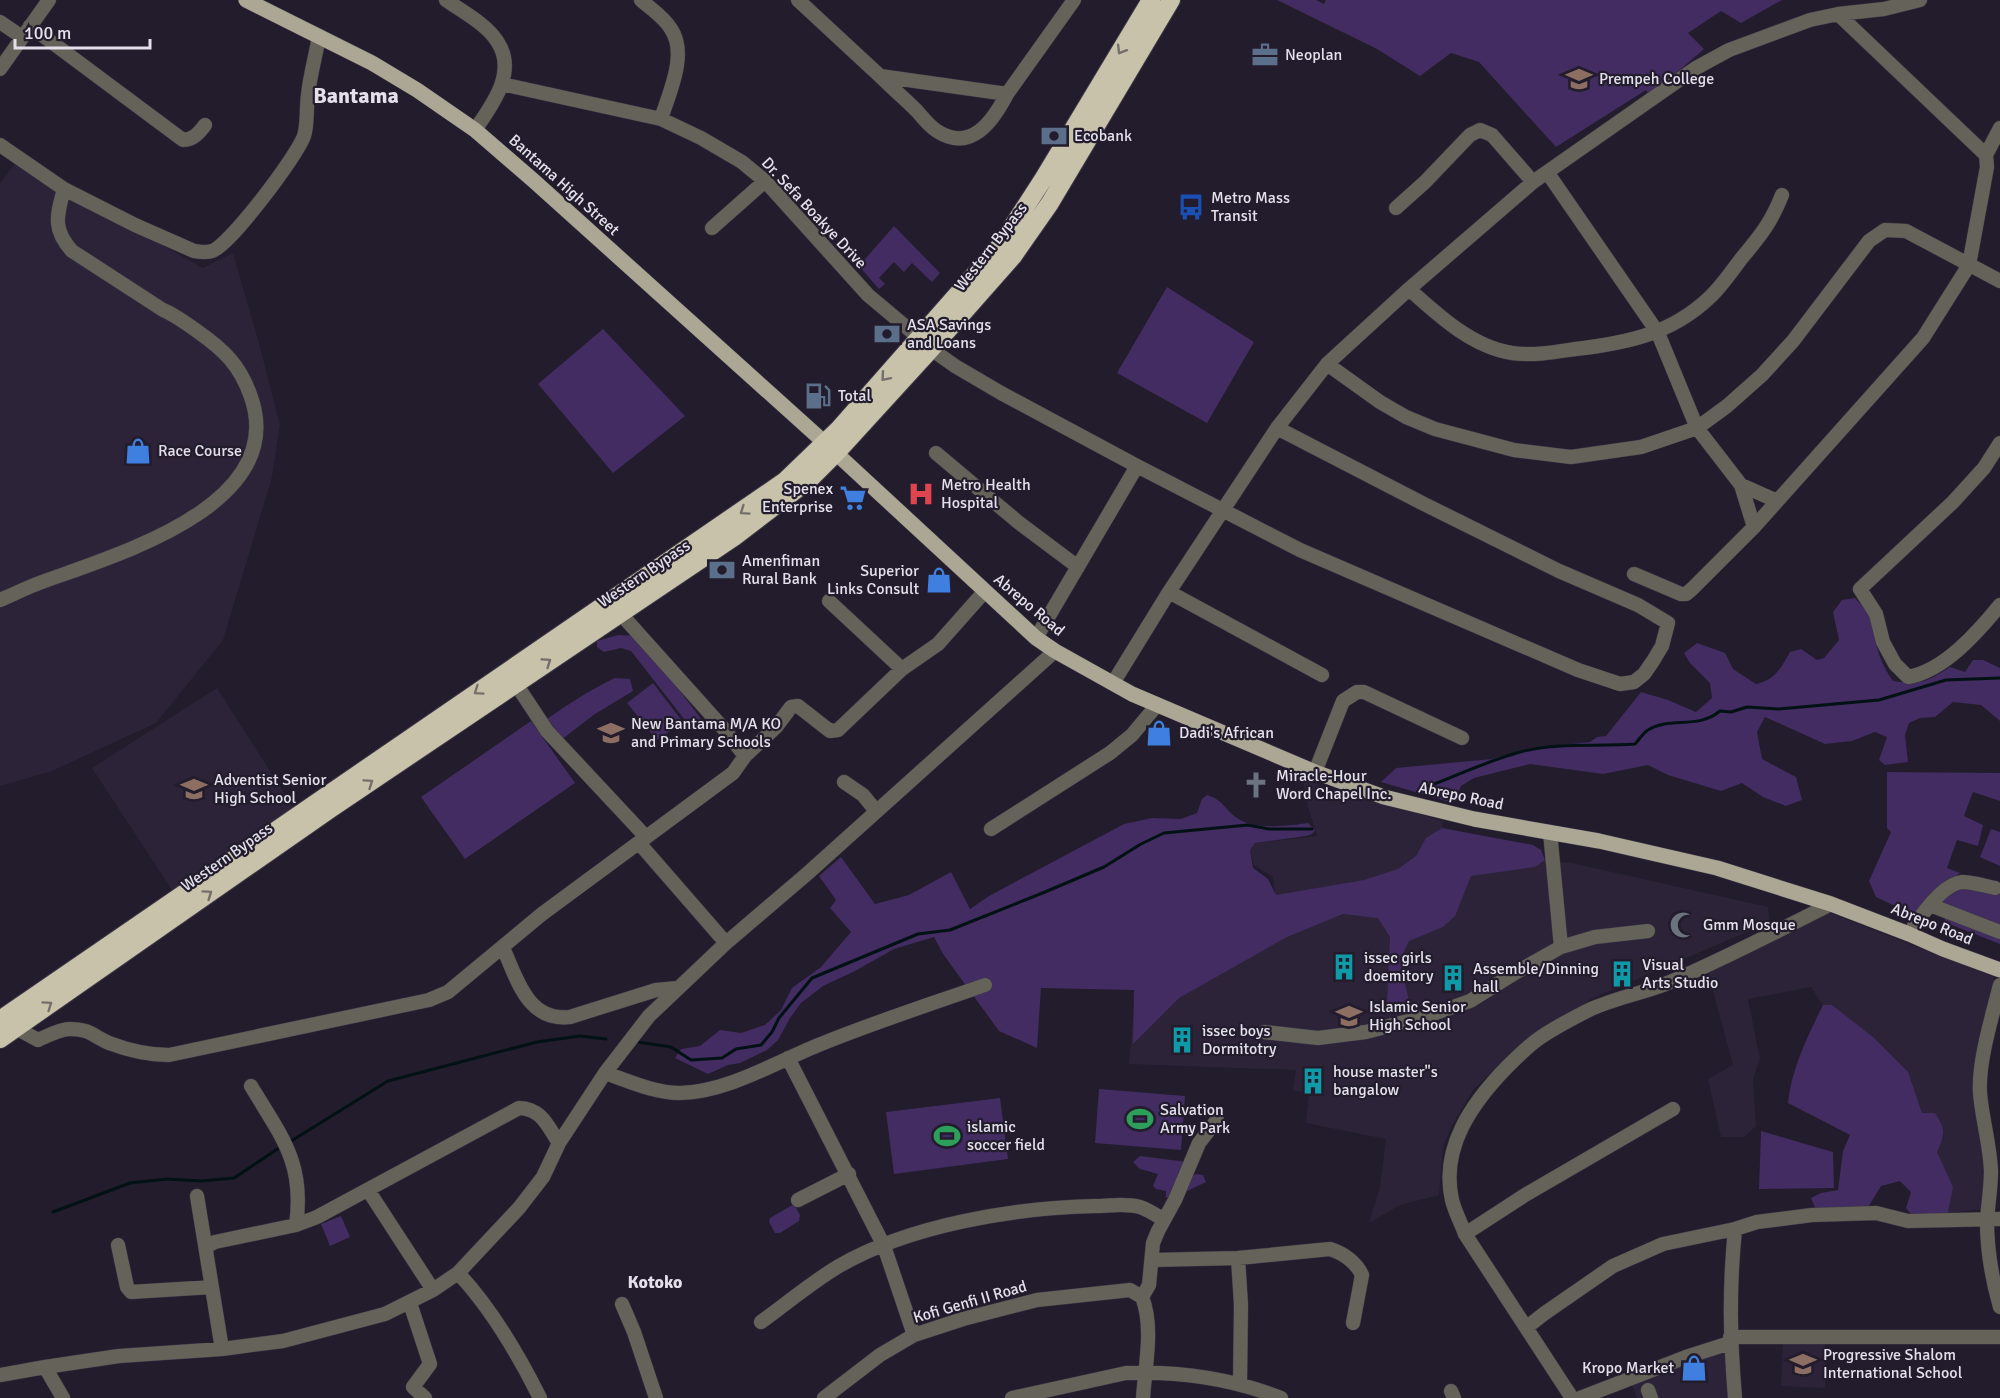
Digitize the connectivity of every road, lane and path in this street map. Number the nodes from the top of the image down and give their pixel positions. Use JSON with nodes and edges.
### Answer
{"nodes":[{"id":1,"x":49,"y":0,"type":"edge"},
{"id":2,"x":246,"y":0,"type":"edge"},
{"id":3,"x":446,"y":0,"type":"edge"},
{"id":4,"x":641,"y":0,"type":"edge"},
{"id":5,"x":798,"y":0,"type":"edge"},
{"id":6,"x":1074,"y":0,"type":"edge"},
{"id":7,"x":1151,"y":0,"type":"edge"},
{"id":8,"x":1171,"y":0,"type":"edge"},
{"id":9,"x":1920,"y":0,"type":"edge"},
{"id":10,"x":1838,"y":14,"type":"junction"},
{"id":11,"x":0,"y":22,"type":"edge"},
{"id":12,"x":26,"y":31,"type":"junction"},
{"id":13,"x":319,"y":36,"type":"junction"},
{"id":14,"x":0,"y":69,"type":"edge"},
{"id":15,"x":879,"y":76,"type":"junction"},
{"id":16,"x":502,"y":84,"type":"junction"},
{"id":17,"x":1007,"y":94,"type":"junction"},
{"id":18,"x":661,"y":119,"type":"junction"},
{"id":19,"x":205,"y":125,"type":"dead end"},
{"id":20,"x":2000,"y":128,"type":"edge"},
{"id":21,"x":474,"y":130,"type":"junction"},
{"id":22,"x":0,"y":145,"type":"edge"},
{"id":23,"x":1986,"y":155,"type":"junction"},
{"id":24,"x":1547,"y":172,"type":"junction"},
{"id":25,"x":765,"y":181,"type":"junction"},
{"id":26,"x":1533,"y":182,"type":"junction"},
{"id":27,"x":64,"y":189,"type":"junction"},
{"id":28,"x":1782,"y":195,"type":"dead end"},
{"id":29,"x":1396,"y":208,"type":"dead end"},
{"id":30,"x":1032,"y":213,"type":"junction"},
{"id":31,"x":712,"y":228,"type":"dead end"},
{"id":32,"x":1969,"y":265,"type":"junction"},
{"id":33,"x":2000,"y":281,"type":"edge"},
{"id":34,"x":1409,"y":289,"type":"junction"},
{"id":35,"x":1658,"y":333,"type":"junction"},
{"id":36,"x":925,"y":343,"type":"junction"},
{"id":37,"x":1328,"y":364,"type":"junction"},
{"id":38,"x":1277,"y":428,"type":"junction"},
{"id":39,"x":1697,"y":428,"type":"junction"},
{"id":40,"x":2000,"y":443,"type":"edge"},
{"id":41,"x":831,"y":448,"type":"junction"},
{"id":42,"x":936,"y":453,"type":"dead end"},
{"id":43,"x":1137,"y":466,"type":"junction"},
{"id":44,"x":1741,"y":485,"type":"junction"},
{"id":45,"x":1777,"y":501,"type":"junction"},
{"id":46,"x":1224,"y":509,"type":"junction"},
{"id":47,"x":1754,"y":527,"type":"junction"},
{"id":48,"x":1078,"y":567,"type":"junction"},
{"id":49,"x":1634,"y":574,"type":"dead end"},
{"id":50,"x":985,"y":591,"type":"junction"},
{"id":51,"x":1169,"y":592,"type":"junction"},
{"id":52,"x":0,"y":600,"type":"edge"},
{"id":53,"x":829,"y":601,"type":"dead end"},
{"id":54,"x":2000,"y":605,"type":"edge"},
{"id":55,"x":620,"y":613,"type":"junction"},
{"id":56,"x":1036,"y":638,"type":"junction"},
{"id":57,"x":1056,"y":651,"type":"junction"},
{"id":58,"x":902,"y":669,"type":"junction"},
{"id":59,"x":1322,"y":675,"type":"dead end"},
{"id":60,"x":1113,"y":683,"type":"junction"},
{"id":61,"x":516,"y":684,"type":"junction"},
{"id":62,"x":1157,"y":705,"type":"junction"},
{"id":63,"x":1462,"y":738,"type":"dead end"},
{"id":64,"x":745,"y":756,"type":"junction"},
{"id":65,"x":1315,"y":772,"type":"junction"},
{"id":66,"x":844,"y":782,"type":"dead end"},
{"id":67,"x":876,"y":811,"type":"junction"},
{"id":68,"x":991,"y":829,"type":"dead end"},
{"id":69,"x":1550,"y":832,"type":"junction"},
{"id":70,"x":643,"y":840,"type":"junction"},
{"id":71,"x":1995,"y":888,"type":"dead end"},
{"id":72,"x":1831,"y":904,"type":"junction"},
{"id":73,"x":1930,"y":905,"type":"junction"},
{"id":74,"x":1648,"y":931,"type":"dead end"},
{"id":75,"x":2000,"y":932,"type":"edge"},
{"id":76,"x":1909,"y":934,"type":"junction"},
{"id":77,"x":726,"y":943,"type":"junction"},
{"id":78,"x":1561,"y":947,"type":"junction"},
{"id":79,"x":503,"y":948,"type":"junction"},
{"id":80,"x":2000,"y":969,"type":"edge"},
{"id":81,"x":985,"y":985,"type":"dead end"},
{"id":82,"x":2000,"y":985,"type":"edge"},
{"id":83,"x":678,"y":988,"type":"junction"},
{"id":84,"x":8,"y":1024,"type":"edge"},
{"id":85,"x":1264,"y":1032,"type":"dead end"},
{"id":86,"x":0,"y":1039,"type":"edge"},
{"id":87,"x":788,"y":1058,"type":"junction"},
{"id":88,"x":605,"y":1072,"type":"junction"},
{"id":89,"x":251,"y":1086,"type":"dead end"},
{"id":90,"x":1673,"y":1109,"type":"dead end"},
{"id":91,"x":1217,"y":1120,"type":"dead end"},
{"id":92,"x":560,"y":1143,"type":"junction"},
{"id":93,"x":849,"y":1174,"type":"junction"},
{"id":94,"x":368,"y":1190,"type":"junction"},
{"id":95,"x":197,"y":1196,"type":"dead end"},
{"id":96,"x":798,"y":1200,"type":"dead end"},
{"id":97,"x":1994,"y":1219,"type":"edge"},
{"id":98,"x":1164,"y":1220,"type":"junction"},
{"id":99,"x":296,"y":1225,"type":"junction"},
{"id":100,"x":1735,"y":1228,"type":"junction"},
{"id":101,"x":1465,"y":1234,"type":"junction"},
{"id":102,"x":118,"y":1245,"type":"dead end"},
{"id":103,"x":884,"y":1246,"type":"junction"},
{"id":104,"x":206,"y":1250,"type":"junction"},
{"id":105,"x":1238,"y":1258,"type":"junction"},
{"id":106,"x":1152,"y":1260,"type":"junction"},
{"id":107,"x":459,"y":1273,"type":"junction"},
{"id":108,"x":212,"y":1287,"type":"junction"},
{"id":109,"x":433,"y":1290,"type":"junction"},
{"id":110,"x":1143,"y":1297,"type":"junction"},
{"id":111,"x":410,"y":1303,"type":"junction"},
{"id":112,"x":622,"y":1304,"type":"dead end"},
{"id":113,"x":2000,"y":1307,"type":"edge"},
{"id":114,"x":760,"y":1322,"type":"dead end"},
{"id":115,"x":1353,"y":1323,"type":"dead end"},
{"id":116,"x":1527,"y":1327,"type":"junction"},
{"id":117,"x":914,"y":1335,"type":"junction"},
{"id":118,"x":2000,"y":1337,"type":"edge"},
{"id":119,"x":1730,"y":1340,"type":"junction"},
{"id":120,"x":222,"y":1349,"type":"junction"},
{"id":121,"x":45,"y":1367,"type":"junction"},
{"id":122,"x":1145,"y":1372,"type":"junction"},
{"id":123,"x":0,"y":1375,"type":"edge"},
{"id":124,"x":1240,"y":1384,"type":"junction"},
{"id":125,"x":63,"y":1398,"type":"edge"},
{"id":126,"x":425,"y":1398,"type":"edge"},
{"id":127,"x":540,"y":1398,"type":"edge"},
{"id":128,"x":656,"y":1398,"type":"edge"},
{"id":129,"x":824,"y":1398,"type":"edge"},
{"id":130,"x":1012,"y":1398,"type":"edge"},
{"id":131,"x":1143,"y":1398,"type":"edge"},
{"id":132,"x":1281,"y":1398,"type":"edge"},
{"id":133,"x":1572,"y":1398,"type":"edge"},
{"id":134,"x":1580,"y":1398,"type":"edge"},
{"id":135,"x":1735,"y":1398,"type":"edge"}],
"edges":[{"from":1,"to":12,"type":"street"},
{"from":2,"to":13,"type":"main road","name":"Bantama High Street"},
{"from":3,"to":16,"type":"street"},
{"from":4,"to":18,"type":"street"},
{"from":5,"to":15,"type":"street"},
{"from":6,"to":17,"type":"street"},
{"from":7,"to":30,"type":"highway","name":"Western Bypass","one_way":true},
{"from":8,"to":30,"type":"highway","name":"Western Bypass"},
{"from":9,"to":10,"type":"street"},
{"from":10,"to":23,"type":"street"},
{"from":10,"to":24,"type":"street"},
{"from":11,"to":12,"type":"street"},
{"from":12,"to":14,"type":"street"},
{"from":12,"to":19,"type":"street"},
{"from":13,"to":21,"type":"main road","name":"Bantama High Street"},
{"from":13,"to":27,"type":"street"},
{"from":15,"to":17,"type":"street"},
{"from":15,"to":17,"type":"street"},
{"from":16,"to":18,"type":"street","name":"Dr. Sefa Boakye Drive"},
{"from":16,"to":21,"type":"street"},
{"from":18,"to":25,"type":"street","name":"Dr. Sefa Boakye Drive"},
{"from":20,"to":23,"type":"street"},
{"from":21,"to":41,"type":"main road","name":"Bantama High Street"},
{"from":22,"to":27,"type":"street"},
{"from":23,"to":32,"type":"street"},
{"from":24,"to":26,"type":"street"},
{"from":24,"to":35,"type":"street"},
{"from":25,"to":31,"type":"street"},
{"from":25,"to":36,"type":"street","name":"Dr. Sefa Boakye Drive"},
{"from":26,"to":29,"type":"street"},
{"from":26,"to":34,"type":"street"},
{"from":27,"to":52,"type":"street"},
{"from":28,"to":35,"type":"street"},
{"from":30,"to":36,"type":"highway","name":"Western Bypass"},
{"from":32,"to":33,"type":"street"},
{"from":32,"to":39,"type":"street"},
{"from":32,"to":45,"type":"street"},
{"from":34,"to":35,"type":"street"},
{"from":34,"to":37,"type":"street"},
{"from":35,"to":39,"type":"street"},
{"from":36,"to":41,"type":"highway","name":"Western Bypass"},
{"from":36,"to":43,"type":"street","name":"Dr. Sefa Boakye Drive"},
{"from":37,"to":38,"type":"street"},
{"from":37,"to":39,"type":"street"},
{"from":38,"to":46,"type":"street"},
{"from":38,"to":46,"type":"street","name":"Dr. Sefa Boakye Drive"},
{"from":39,"to":44,"type":"street"},
{"from":40,"to":54,"type":"street"},
{"from":41,"to":50,"type":"main road","name":"Abrepo Road"},
{"from":41,"to":55,"type":"highway","name":"Western Bypass"},
{"from":41,"to":84,"type":"highway","name":"Western Bypass","one_way":true},
{"from":42,"to":48,"type":"street"},
{"from":43,"to":46,"type":"street","name":"Dr. Sefa Boakye Drive"},
{"from":43,"to":48,"type":"street"},
{"from":44,"to":45,"type":"street"},
{"from":44,"to":47,"type":"street"},
{"from":45,"to":47,"type":"street"},
{"from":46,"to":51,"type":"street"},
{"from":47,"to":49,"type":"street"},
{"from":48,"to":56,"type":"street"},
{"from":50,"to":56,"type":"main road","name":"Abrepo Road"},
{"from":50,"to":58,"type":"street"},
{"from":51,"to":59,"type":"street"},
{"from":51,"to":60,"type":"street"},
{"from":53,"to":58,"type":"street"},
{"from":61,"to":55,"type":"highway","name":"Western Bypass","one_way":true},
{"from":55,"to":64,"type":"street"},
{"from":56,"to":57,"type":"main road","name":"Abrepo Road"},
{"from":57,"to":60,"type":"main road","name":"Abrepo Road"},
{"from":57,"to":67,"type":"street"},
{"from":58,"to":64,"type":"street"},
{"from":60,"to":62,"type":"main road","name":"Abrepo Road"},
{"from":61,"to":70,"type":"street"},
{"from":84,"to":61,"type":"highway","name":"Western Bypass","one_way":true},
{"from":62,"to":65,"type":"main road","name":"Abrepo Road"},
{"from":62,"to":68,"type":"street"},
{"from":63,"to":65,"type":"street"},
{"from":64,"to":70,"type":"street"},
{"from":65,"to":69,"type":"main road","name":"Abrepo Road"},
{"from":66,"to":67,"type":"street"},
{"from":67,"to":77,"type":"street"},
{"from":69,"to":72,"type":"main road","name":"Abrepo Road"},
{"from":69,"to":78,"type":"street"},
{"from":70,"to":77,"type":"street"},
{"from":70,"to":79,"type":"street"},
{"from":71,"to":73,"type":"street"},
{"from":72,"to":76,"type":"main road","name":"Abrepo Road"},
{"from":72,"to":101,"type":"street"},
{"from":73,"to":75,"type":"street"},
{"from":73,"to":76,"type":"street"},
{"from":74,"to":78,"type":"street"},
{"from":76,"to":80,"type":"main road","name":"Abrepo Road"},
{"from":77,"to":83,"type":"street"},
{"from":78,"to":85,"type":"street"},
{"from":79,"to":83,"type":"street"},
{"from":79,"to":84,"type":"street"},
{"from":81,"to":87,"type":"street"},
{"from":82,"to":97,"type":"street"},
{"from":83,"to":88,"type":"street"},
{"from":84,"to":86,"type":"highway","name":"Western Bypass"},
{"from":87,"to":88,"type":"street"},
{"from":87,"to":93,"type":"street"},
{"from":88,"to":92,"type":"street"},
{"from":89,"to":99,"type":"street"},
{"from":90,"to":101,"type":"street"},
{"from":91,"to":98,"type":"street"},
{"from":92,"to":94,"type":"street"},
{"from":92,"to":107,"type":"street"},
{"from":93,"to":96,"type":"street"},
{"from":93,"to":103,"type":"street"},
{"from":94,"to":99,"type":"street"},
{"from":94,"to":109,"type":"street"},
{"from":95,"to":104,"type":"street"},
{"from":97,"to":100,"type":"street"},
{"from":97,"to":113,"type":"street"},
{"from":98,"to":103,"type":"street"},
{"from":98,"to":106,"type":"street"},
{"from":99,"to":104,"type":"street"},
{"from":100,"to":116,"type":"street"},
{"from":100,"to":119,"type":"street"},
{"from":101,"to":116,"type":"street"},
{"from":102,"to":108,"type":"street"},
{"from":103,"to":114,"type":"street"},
{"from":103,"to":117,"type":"street"},
{"from":104,"to":108,"type":"street"},
{"from":105,"to":106,"type":"street"},
{"from":105,"to":115,"type":"street"},
{"from":105,"to":124,"type":"street"},
{"from":106,"to":110,"type":"street"},
{"from":107,"to":109,"type":"street"},
{"from":107,"to":127,"type":"street"},
{"from":108,"to":120,"type":"street"},
{"from":109,"to":111,"type":"street"},
{"from":110,"to":117,"type":"street","name":"Kofi Genfi II Road"},
{"from":110,"to":122,"type":"street"},
{"from":111,"to":120,"type":"street"},
{"from":111,"to":126,"type":"street"},
{"from":112,"to":128,"type":"street"},
{"from":116,"to":133,"type":"street"},
{"from":117,"to":129,"type":"street","name":"Kofi Genfi II Road"},
{"from":118,"to":119,"type":"street"},
{"from":119,"to":134,"type":"street"},
{"from":119,"to":135,"type":"street"},
{"from":120,"to":121,"type":"street"},
{"from":121,"to":123,"type":"street"},
{"from":121,"to":125,"type":"street"},
{"from":122,"to":124,"type":"street"},
{"from":122,"to":130,"type":"street"},
{"from":122,"to":131,"type":"street"},
{"from":124,"to":132,"type":"street"}]}
